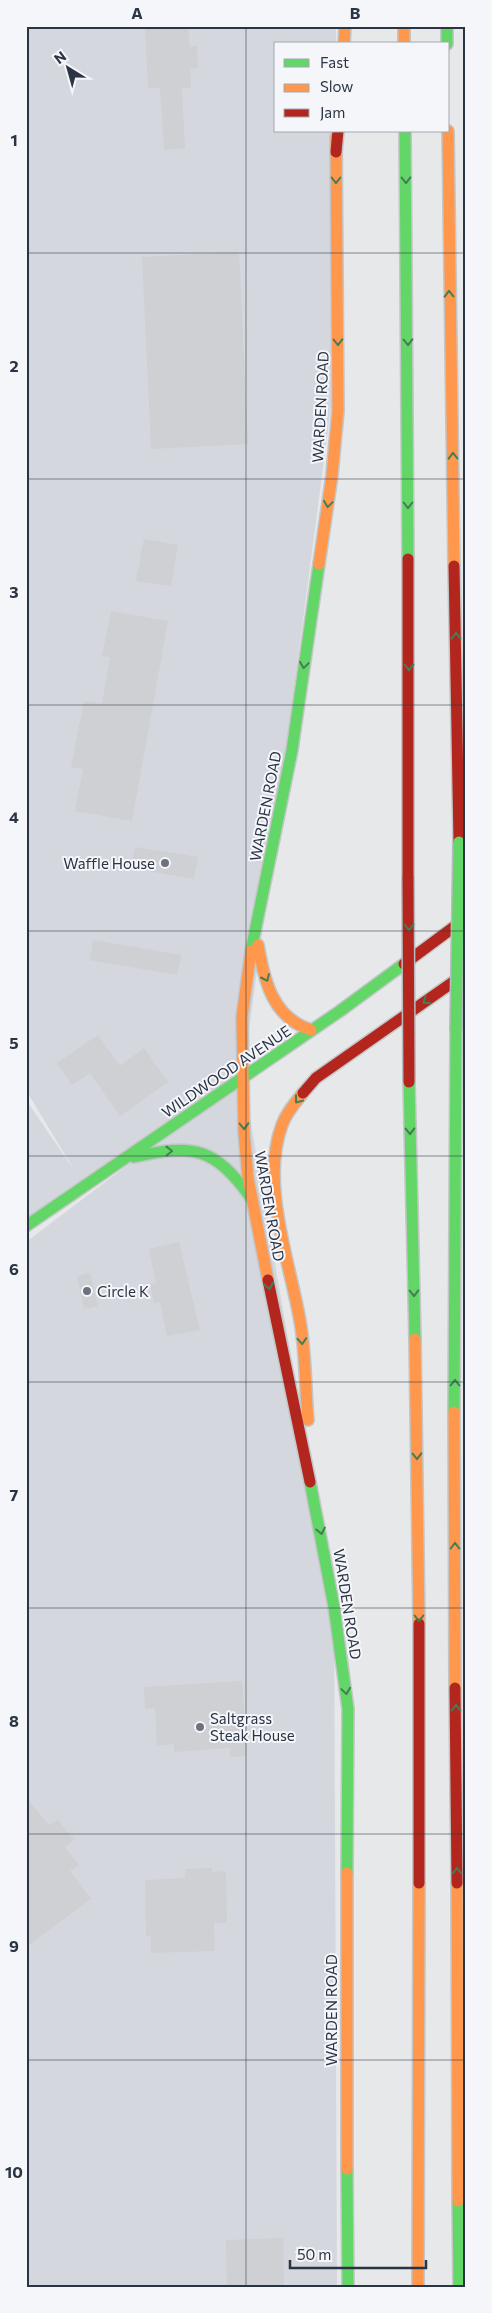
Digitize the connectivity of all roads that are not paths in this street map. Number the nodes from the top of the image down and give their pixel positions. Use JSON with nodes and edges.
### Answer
{"nodes":[{"id":1,"x":336,"y":26,"type":"edge"},
{"id":2,"x":345,"y":26,"type":"edge"},
{"id":3,"x":404,"y":26,"type":"edge"},
{"id":4,"x":447,"y":26,"type":"edge"},
{"id":5,"x":336,"y":42,"type":"edge"},
{"id":6,"x":344,"y":42,"type":"edge"},
{"id":7,"x":404,"y":42,"type":"edge"},
{"id":8,"x":447,"y":42,"type":"edge"},
{"id":9,"x":337,"y":132,"type":"edge"},
{"id":10,"x":405,"y":132,"type":"edge"},
{"id":11,"x":448,"y":132,"type":"edge"},
{"id":12,"x":466,"y":504,"type":"edge"},
{"id":13,"x":455,"y":571,"type":"junction"},
{"id":14,"x":466,"y":918,"type":"edge"},
{"id":15,"x":256,"y":931,"type":"junction"},
{"id":16,"x":466,"y":973,"type":"edge"},
{"id":17,"x":311,"y":1030,"type":"junction"},
{"id":18,"x":243,"y":1077,"type":"junction"},
{"id":19,"x":122,"y":1160,"type":"junction"},
{"id":20,"x":252,"y":1199,"type":"junction"},
{"id":21,"x":26,"y":1226,"type":"edge"},
{"id":22,"x":314,"y":1500,"type":"junction"},
{"id":23,"x":348,"y":2287,"type":"edge"},
{"id":24,"x":418,"y":2287,"type":"edge"},
{"id":25,"x":459,"y":2287,"type":"edge"}],
"edges":[{"from":1,"to":5,"type":"main road"},
{"from":2,"to":6,"type":"main road"},
{"from":3,"to":7,"type":"main road"},
{"from":4,"to":8,"type":"main road"},
{"from":9,"to":15,"type":"main road","name":"WARDEN ROAD","one_way":true},
{"from":10,"to":24,"type":"main road","one_way":true,"bridge":true},
{"from":13,"to":11,"type":"main road","one_way":true},
{"from":12,"to":13,"type":"main road"},
{"from":25,"to":13,"type":"main road","one_way":true,"bridge":true},
{"from":14,"to":17,"type":"main road","name":"WILDWOOD AVENUE"},
{"from":15,"to":17,"type":"main road","one_way":true},
{"from":15,"to":18,"type":"main road","name":"WARDEN ROAD"},
{"from":16,"to":22,"type":"main road","one_way":true},
{"from":17,"to":18,"type":"main road","name":"WILDWOOD AVENUE"},
{"from":18,"to":19,"type":"main road","name":"WILDWOOD AVENUE"},
{"from":18,"to":20,"type":"main road","name":"WARDEN ROAD","one_way":true},
{"from":19,"to":20,"type":"main road","one_way":true},
{"from":19,"to":21,"type":"main road","name":"WILDWOOD AVENUE"},
{"from":20,"to":22,"type":"main road","name":"WARDEN ROAD","one_way":true},
{"from":22,"to":23,"type":"main road","name":"WARDEN ROAD","one_way":true}]}
